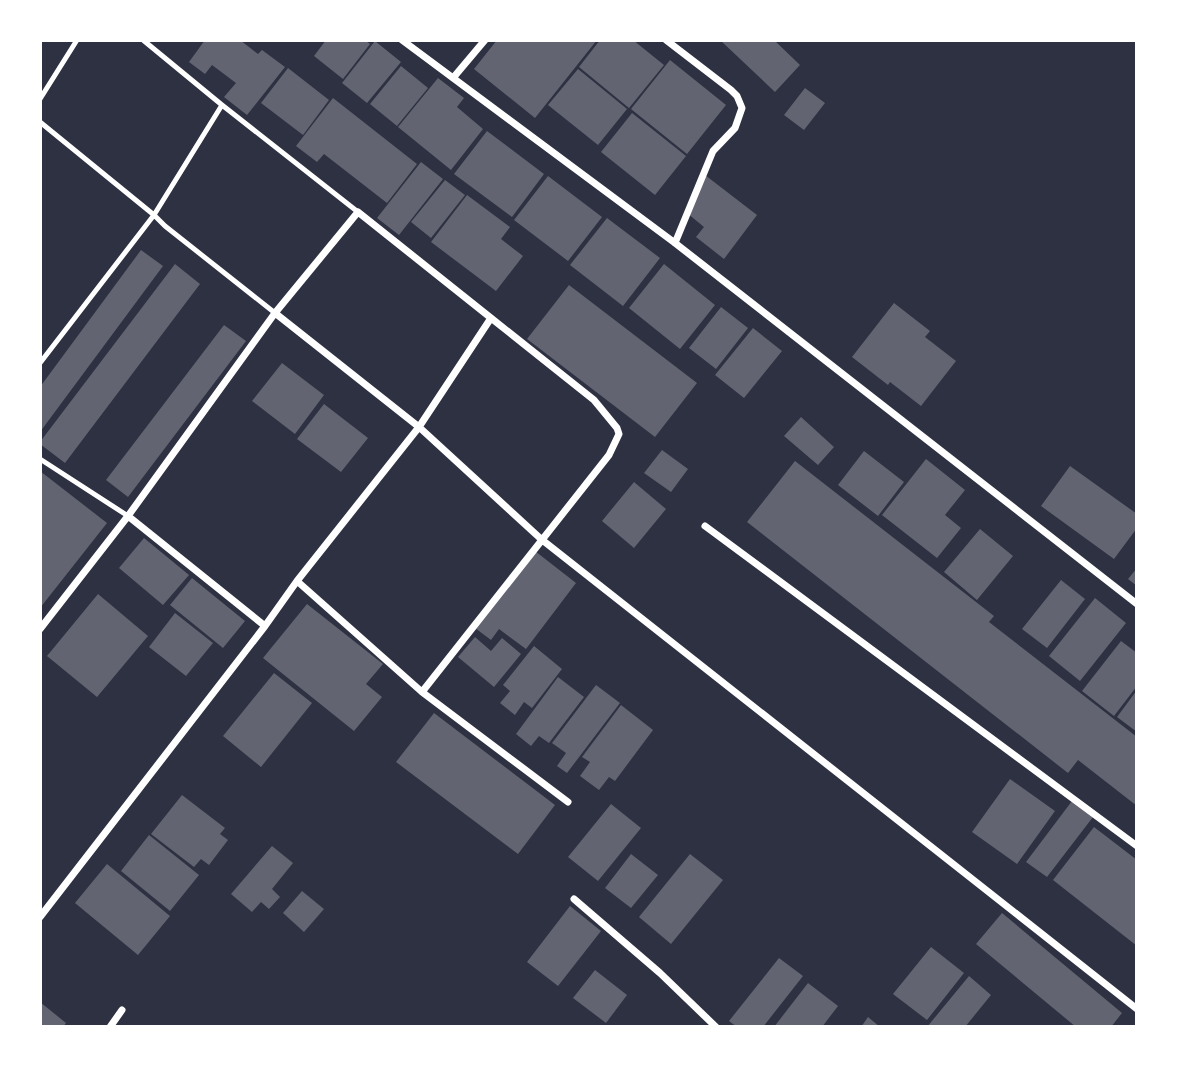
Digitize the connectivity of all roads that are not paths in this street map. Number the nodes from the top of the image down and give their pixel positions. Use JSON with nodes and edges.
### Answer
{"nodes":[{"id":1,"x":77,"y":40,"type":"edge"},
{"id":2,"x":144,"y":40,"type":"edge"},
{"id":3,"x":402,"y":40,"type":"edge"},
{"id":4,"x":485,"y":40,"type":"edge"},
{"id":5,"x":666,"y":40,"type":"edge"},
{"id":6,"x":453,"y":78,"type":"junction"},
{"id":7,"x":40,"y":99,"type":"edge"},
{"id":8,"x":222,"y":105,"type":"junction"},
{"id":9,"x":40,"y":122,"type":"edge"},
{"id":10,"x":358,"y":212,"type":"junction"},
{"id":11,"x":154,"y":215,"type":"junction"},
{"id":12,"x":675,"y":243,"type":"junction"},
{"id":13,"x":275,"y":313,"type":"junction"},
{"id":14,"x":491,"y":318,"type":"junction"},
{"id":15,"x":40,"y":363,"type":"edge"},
{"id":16,"x":419,"y":427,"type":"junction"},
{"id":17,"x":40,"y":459,"type":"edge"},
{"id":18,"x":128,"y":516,"type":"junction"},
{"id":19,"x":705,"y":526,"type":"dead end"},
{"id":20,"x":541,"y":539,"type":"junction"},
{"id":21,"x":297,"y":581,"type":"junction"},
{"id":22,"x":1137,"y":604,"type":"edge"},
{"id":23,"x":265,"y":626,"type":"junction"},
{"id":24,"x":40,"y":629,"type":"edge"},
{"id":25,"x":422,"y":692,"type":"junction"},
{"id":26,"x":568,"y":802,"type":"dead end"},
{"id":27,"x":1137,"y":846,"type":"edge"},
{"id":28,"x":574,"y":899,"type":"dead end"},
{"id":29,"x":40,"y":917,"type":"edge"},
{"id":30,"x":1137,"y":1009,"type":"edge"},
{"id":31,"x":122,"y":1010,"type":"dead end"},
{"id":32,"x":110,"y":1027,"type":"edge"},
{"id":33,"x":716,"y":1027,"type":"edge"}],
"edges":[{"from":1,"to":7,"type":"lane"},
{"from":2,"to":8,"type":"lane"},
{"from":3,"to":6,"type":"street"},
{"from":4,"to":6,"type":"street"},
{"from":5,"to":12,"type":"street"},
{"from":6,"to":12,"type":"street"},
{"from":8,"to":10,"type":"lane"},
{"from":8,"to":11,"type":"lane"},
{"from":9,"to":11,"type":"lane"},
{"from":10,"to":13,"type":"street"},
{"from":10,"to":14,"type":"street"},
{"from":11,"to":13,"type":"lane"},
{"from":11,"to":15,"type":"lane"},
{"from":12,"to":22,"type":"street"},
{"from":13,"to":16,"type":"street"},
{"from":13,"to":18,"type":"street"},
{"from":14,"to":16,"type":"street"},
{"from":14,"to":20,"type":"street"},
{"from":16,"to":20,"type":"street"},
{"from":16,"to":21,"type":"street"},
{"from":17,"to":18,"type":"lane"},
{"from":18,"to":23,"type":"street"},
{"from":18,"to":24,"type":"street"},
{"from":19,"to":27,"type":"street"},
{"from":20,"to":25,"type":"street"},
{"from":20,"to":30,"type":"street"},
{"from":21,"to":23,"type":"street"},
{"from":21,"to":25,"type":"street"},
{"from":23,"to":29,"type":"street"},
{"from":25,"to":26,"type":"street"},
{"from":28,"to":33,"type":"street"},
{"from":31,"to":32,"type":"street"}]}
